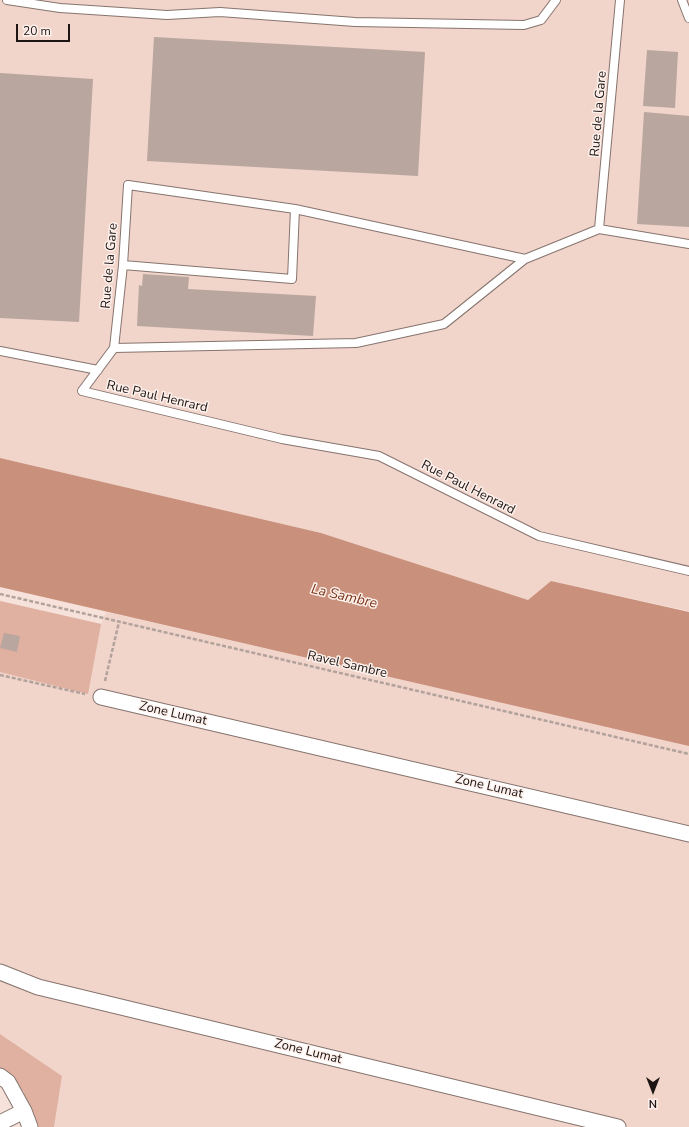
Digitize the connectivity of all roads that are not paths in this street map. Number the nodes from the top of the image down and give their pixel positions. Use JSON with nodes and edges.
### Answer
{"nodes":[{"id":1,"x":7,"y":0,"type":"edge"},
{"id":2,"x":556,"y":0,"type":"edge"},
{"id":3,"x":620,"y":0,"type":"edge"},
{"id":4,"x":682,"y":0,"type":"edge"},
{"id":5,"x":689,"y":18,"type":"edge"},
{"id":6,"x":295,"y":209,"type":"junction"},
{"id":7,"x":599,"y":229,"type":"junction"},
{"id":8,"x":689,"y":244,"type":"edge"},
{"id":9,"x":525,"y":259,"type":"junction"},
{"id":10,"x":123,"y":265,"type":"junction"},
{"id":11,"x":114,"y":348,"type":"junction"},
{"id":12,"x":0,"y":351,"type":"edge"},
{"id":13,"x":98,"y":370,"type":"junction"},
{"id":14,"x":689,"y":571,"type":"edge"},
{"id":15,"x":101,"y":697,"type":"road end"},
{"id":16,"x":689,"y":834,"type":"edge"},
{"id":17,"x":0,"y":972,"type":"edge"},
{"id":18,"x":0,"y":1076,"type":"edge"},
{"id":19,"x":24,"y":1112,"type":"junction"},
{"id":20,"x":580,"y":1122,"type":"edge"},
{"id":21,"x":0,"y":1123,"type":"edge"},
{"id":22,"x":30,"y":1127,"type":"edge"},
{"id":23,"x":618,"y":1127,"type":"edge"}],
"edges":[{"from":1,"to":2,"type":"lane"},
{"from":3,"to":7,"type":"lane","name":"Rue de la Gare"},
{"from":4,"to":5,"type":"lane"},
{"from":6,"to":9,"type":"lane"},
{"from":6,"to":10,"type":"lane"},
{"from":6,"to":10,"type":"lane","name":"Rue de la Gare"},
{"from":7,"to":8,"type":"lane"},
{"from":7,"to":9,"type":"lane"},
{"from":9,"to":11,"type":"lane"},
{"from":10,"to":11,"type":"lane","name":"Rue de la Gare"},
{"from":11,"to":13,"type":"lane","name":"Rue Paul Henrard"},
{"from":12,"to":13,"type":"lane"},
{"from":13,"to":14,"type":"lane","name":"Rue Paul Henrard"},
{"from":15,"to":16,"type":"street","name":"Zone Lumat"},
{"from":17,"to":20,"type":"street","name":"Zone Lumat"},
{"from":18,"to":19,"type":"street"},
{"from":19,"to":21,"type":"street"},
{"from":19,"to":22,"type":"street"},
{"from":20,"to":23,"type":"street","name":"Zone Lumat"}]}
